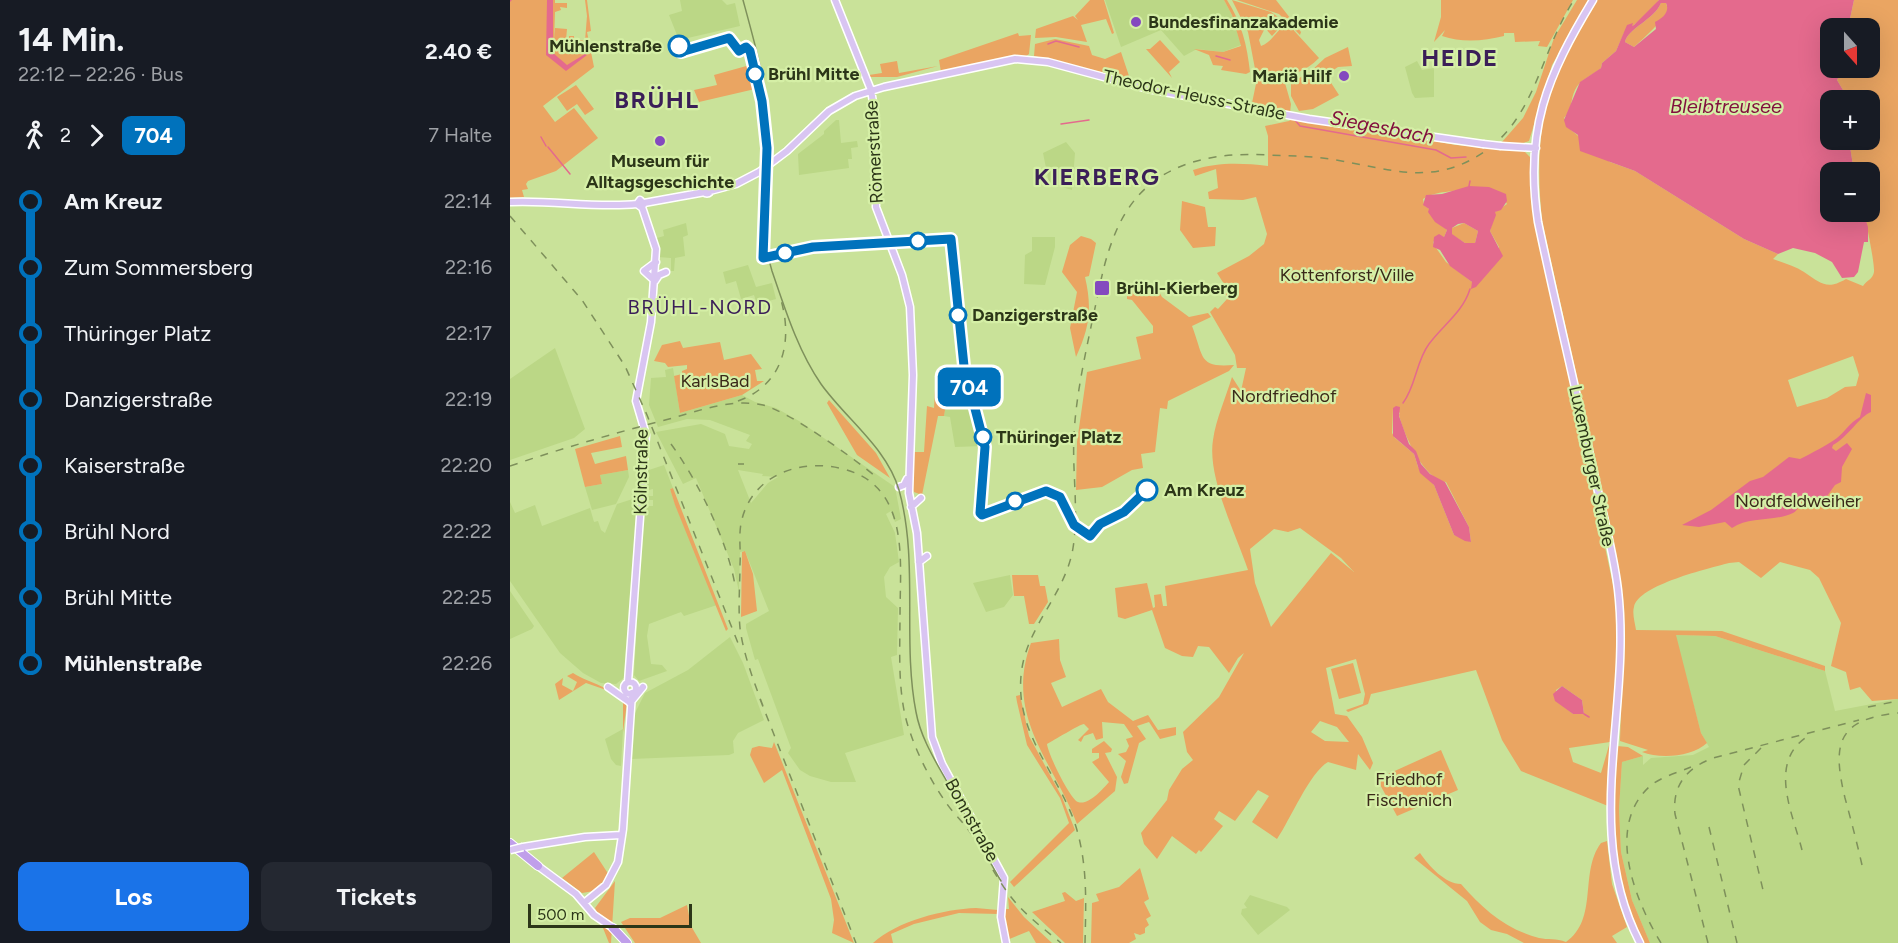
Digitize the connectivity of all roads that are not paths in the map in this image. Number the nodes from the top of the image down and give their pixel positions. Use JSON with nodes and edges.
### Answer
{"nodes":[{"id":1,"x":835,"y":0,"type":"edge"},
{"id":2,"x":1593,"y":0,"type":"edge"},
{"id":3,"x":867,"y":79,"type":"junction"},
{"id":4,"x":883,"y":87,"type":"junction"},
{"id":5,"x":871,"y":90,"type":"junction"},
{"id":6,"x":860,"y":94,"type":"junction"},
{"id":7,"x":873,"y":102,"type":"junction"},
{"id":8,"x":1536,"y":137,"type":"junction"},
{"id":9,"x":1524,"y":147,"type":"junction"},
{"id":10,"x":1536,"y":148,"type":"junction"},
{"id":11,"x":1535,"y":160,"type":"junction"},
{"id":12,"x":510,"y":202,"type":"edge"},
{"id":13,"x":641,"y":204,"type":"junction"},
{"id":14,"x":656,"y":261,"type":"junction"},
{"id":15,"x":666,"y":272,"type":"dead end"},
{"id":16,"x":655,"y":282,"type":"junction"},
{"id":17,"x":909,"y":469,"type":"junction"},
{"id":18,"x":899,"y":487,"type":"dead end"},
{"id":19,"x":921,"y":498,"type":"dead end"},
{"id":20,"x":911,"y":508,"type":"junction"},
{"id":21,"x":914,"y":520,"type":"junction"},
{"id":22,"x":921,"y":602,"type":"junction"},
{"id":23,"x":608,"y":687,"type":"dead end"},
{"id":24,"x":644,"y":687,"type":"dead end"},
{"id":25,"x":928,"y":697,"type":"joint"},
{"id":26,"x":629,"y":702,"type":"junction"},
{"id":27,"x":621,"y":822,"type":"junction"},
{"id":28,"x":612,"y":832,"type":"junction"},
{"id":29,"x":604,"y":835,"type":"junction"},
{"id":30,"x":621,"y":835,"type":"junction"},
{"id":31,"x":510,"y":847,"type":"edge"},
{"id":32,"x":620,"y":850,"type":"junction"},
{"id":33,"x":538,"y":866,"type":"joint"},
{"id":34,"x":573,"y":891,"type":"junction"},
{"id":35,"x":595,"y":896,"type":"junction"},
{"id":36,"x":584,"y":903,"type":"junction"},
{"id":37,"x":595,"y":916,"type":"junction"},
{"id":38,"x":613,"y":928,"type":"joint"},
{"id":39,"x":627,"y":943,"type":"edge"},
{"id":40,"x":1006,"y":943,"type":"edge"},
{"id":41,"x":1640,"y":943,"type":"edge"}],
"edges":[{"from":1,"to":3,"type":"main road","name":"Römerstraße"},
{"from":2,"to":8,"type":"main road","name":"Luxemburger Straße"},
{"from":3,"to":4,"type":"main road"},
{"from":3,"to":5,"type":"main road","name":"Römerstraße"},
{"from":3,"to":6,"type":"main road"},
{"from":4,"to":5,"type":"main road","name":"Theodor-Heuss-Straße"},
{"from":4,"to":7,"type":"main road"},
{"from":4,"to":9,"type":"main road","name":"Theodor-Heuss-Straße","bridge":true},
{"from":5,"to":6,"type":"main road","name":"Theodor-Heuss-Straße"},
{"from":5,"to":7,"type":"main road","name":"Römerstraße"},
{"from":6,"to":7,"type":"main road"},
{"from":6,"to":13,"type":"main road","name":"Theodor-Heuss-Straße"},
{"from":7,"to":17,"type":"main road","name":"Römerstraße"},
{"from":8,"to":9,"type":"main road"},
{"from":8,"to":10,"type":"main road","name":"Luxemburger Straße"},
{"from":9,"to":10,"type":"main road","name":"Theodor-Heuss-Straße"},
{"from":9,"to":11,"type":"main road"},
{"from":10,"to":11,"type":"main road","name":"Luxemburger Straße"},
{"from":11,"to":41,"type":"main road","name":"Luxemburger Straße"},
{"from":12,"to":13,"type":"main road","name":"Theodor-Heuss-Straße"},
{"from":13,"to":14,"type":"main road","name":"Kölnstraße"},
{"from":14,"to":16,"type":"main road","name":"Kölnstraße"},
{"from":14,"to":16,"type":"main road"},
{"from":15,"to":16,"type":"main road"},
{"from":16,"to":26,"type":"main road","name":"Kölnstraße"},
{"from":17,"to":18,"type":"main road"},
{"from":17,"to":20,"type":"main road","name":"Römerstraße"},
{"from":19,"to":20,"type":"main road"},
{"from":20,"to":21,"type":"main road","name":"Römerstraße"},
{"from":21,"to":22,"type":"main road","name":"Römerstraße"},
{"from":21,"to":22,"type":"main road","name":"Römerstraße"},
{"from":22,"to":25,"type":"main road","name":"Römerstraße"},
{"from":23,"to":26,"type":"main road"},
{"from":24,"to":26,"type":"main road"},
{"from":25,"to":40,"type":"main road","name":"Bonnstraße"},
{"from":26,"to":27,"type":"main road"},
{"from":26,"to":30,"type":"main road"},
{"from":27,"to":28,"type":"main road"},
{"from":27,"to":30,"type":"main road"},
{"from":28,"to":29,"type":"main road"},
{"from":28,"to":30,"type":"main road"},
{"from":29,"to":30,"type":"main road"},
{"from":29,"to":31,"type":"main road","bridge":true},
{"from":29,"to":32,"type":"main road"},
{"from":30,"to":32,"type":"main road"},
{"from":31,"to":33,"type":"highway"},
{"from":32,"to":35,"type":"main road"},
{"from":33,"to":34,"type":"main road"},
{"from":34,"to":35,"type":"main road"},
{"from":34,"to":36,"type":"main road"},
{"from":35,"to":36,"type":"main road"},
{"from":35,"to":37,"type":"main road"},
{"from":36,"to":37,"type":"main road"},
{"from":37,"to":38,"type":"main road"},
{"from":38,"to":39,"type":"highway"}]}
